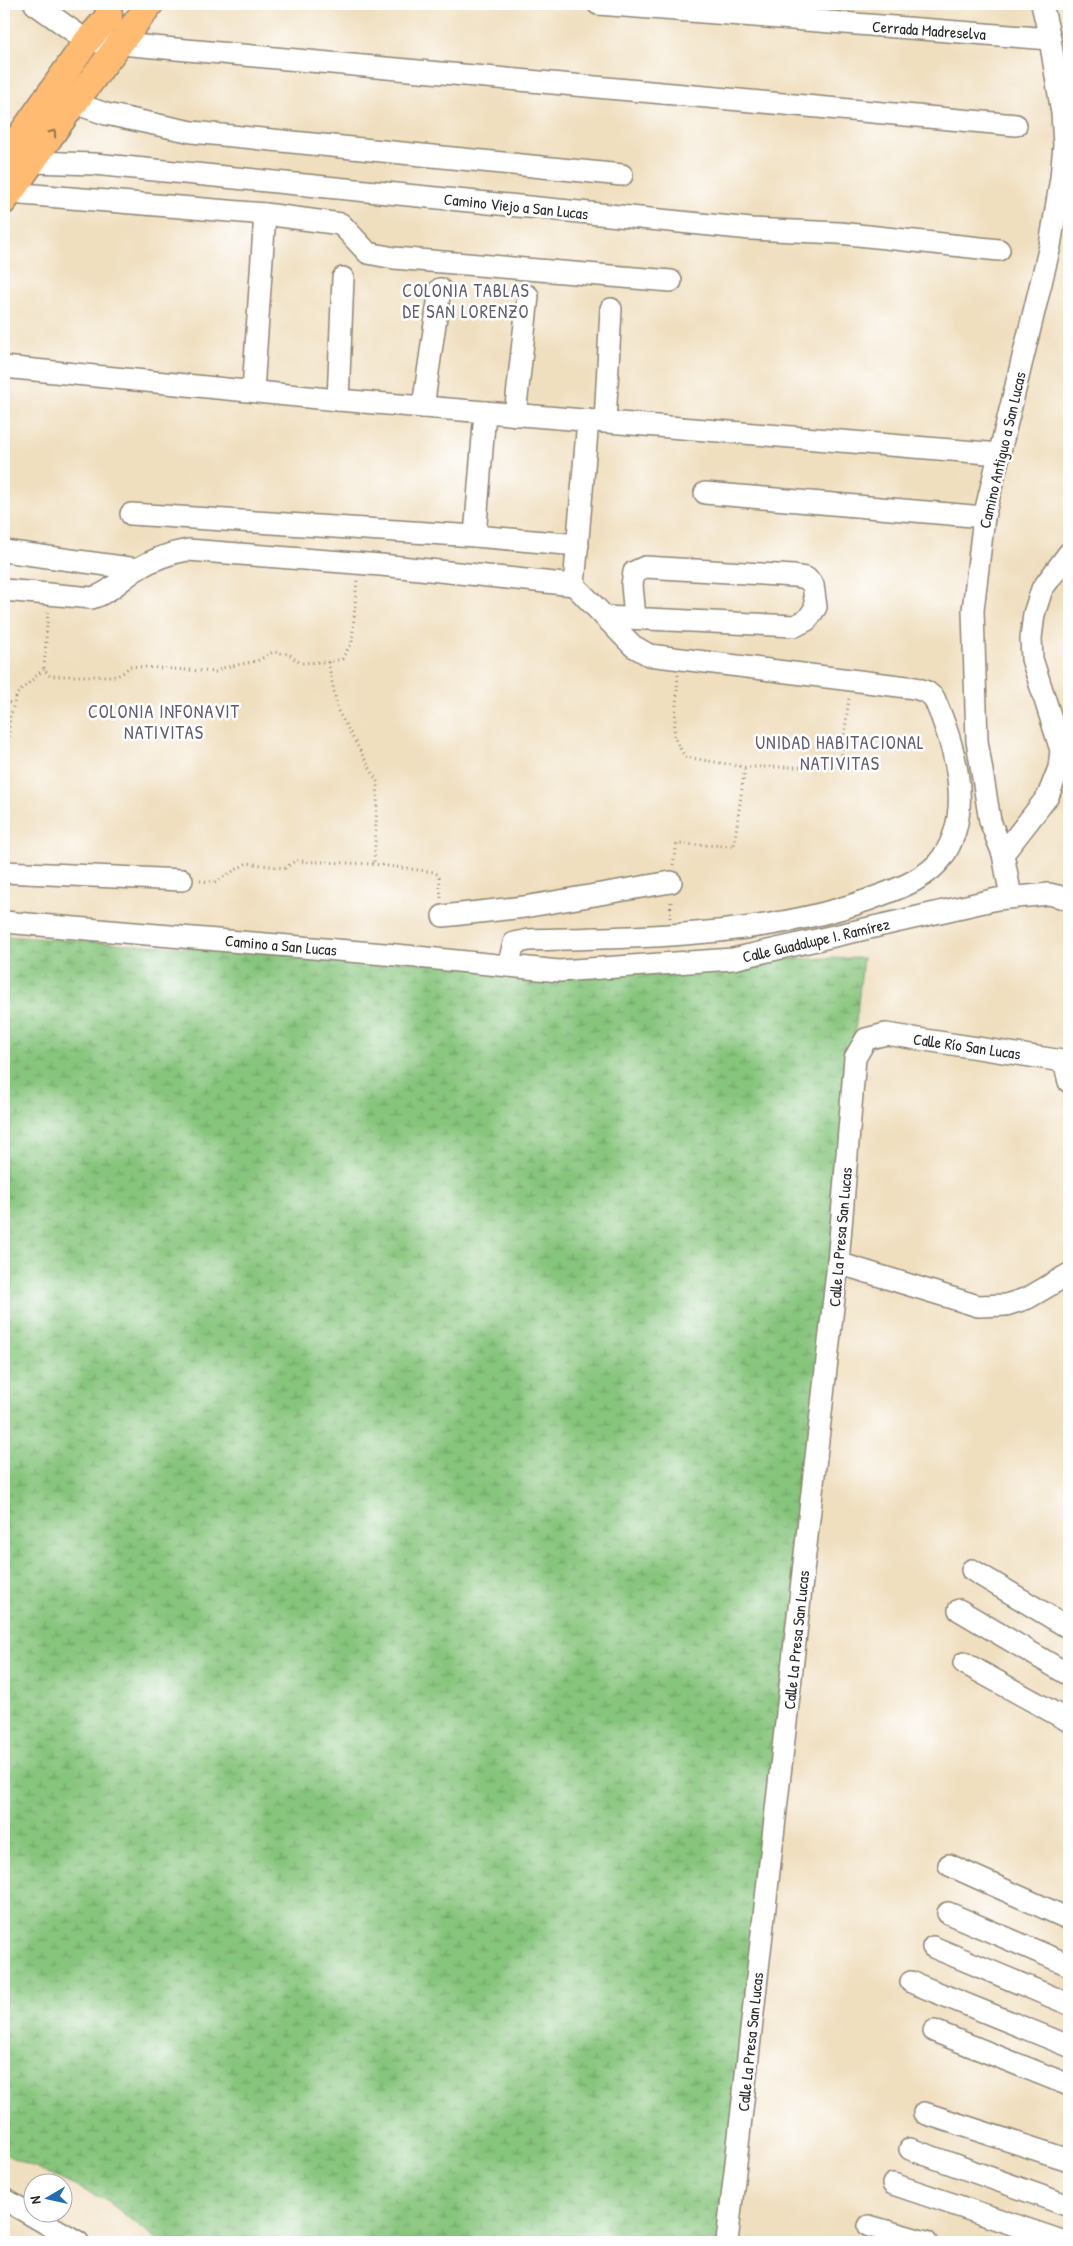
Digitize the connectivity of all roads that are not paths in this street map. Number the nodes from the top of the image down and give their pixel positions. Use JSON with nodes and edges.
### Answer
{"nodes":[{"id":1,"x":35,"y":4,"type":"edge"},
{"id":2,"x":108,"y":4,"type":"edge"},
{"id":3,"x":598,"y":4,"type":"edge"},
{"id":4,"x":1042,"y":4,"type":"edge"},
{"id":5,"x":143,"y":6,"type":"edge"},
{"id":6,"x":1050,"y":39,"type":"junction"},
{"id":7,"x":87,"y":41,"type":"junction"},
{"id":8,"x":118,"y":44,"type":"junction"},
{"id":9,"x":74,"y":103,"type":"junction"},
{"id":10,"x":1016,"y":125,"type":"dead end"},
{"id":11,"x":4,"y":159,"type":"edge"},
{"id":12,"x":33,"y":162,"type":"junction"},
{"id":13,"x":622,"y":175,"type":"dead end"},
{"id":14,"x":7,"y":197,"type":"edge"},
{"id":15,"x":265,"y":214,"type":"junction"},
{"id":16,"x":999,"y":250,"type":"dead end"},
{"id":17,"x":343,"y":278,"type":"dead end"},
{"id":18,"x":671,"y":281,"type":"dead end"},
{"id":19,"x":440,"y":289,"type":"dead end"},
{"id":20,"x":528,"y":296,"type":"dead end"},
{"id":21,"x":611,"y":309,"type":"dead end"},
{"id":22,"x":4,"y":367,"type":"edge"},
{"id":23,"x":252,"y":391,"type":"junction"},
{"id":24,"x":338,"y":400,"type":"junction"},
{"id":25,"x":424,"y":407,"type":"junction"},
{"id":26,"x":485,"y":412,"type":"junction"},
{"id":27,"x":515,"y":415,"type":"junction"},
{"id":28,"x":596,"y":421,"type":"junction"},
{"id":29,"x":1000,"y":454,"type":"junction"},
{"id":30,"x":706,"y":493,"type":"dead end"},
{"id":31,"x":130,"y":514,"type":"dead end"},
{"id":32,"x":984,"y":517,"type":"junction"},
{"id":33,"x":475,"y":536,"type":"junction"},
{"id":34,"x":578,"y":545,"type":"junction"},
{"id":35,"x":4,"y":551,"type":"edge"},
{"id":36,"x":1069,"y":553,"type":"edge"},
{"id":37,"x":137,"y":569,"type":"junction"},
{"id":38,"x":574,"y":585,"type":"junction"},
{"id":39,"x":4,"y":590,"type":"edge"},
{"id":40,"x":605,"y":616,"type":"junction"},
{"id":41,"x":634,"y":617,"type":"junction"},
{"id":42,"x":1003,"y":854,"type":"junction"},
{"id":43,"x":4,"y":872,"type":"edge"},
{"id":44,"x":182,"y":880,"type":"road end"},
{"id":45,"x":671,"y":882,"type":"road end"},
{"id":46,"x":1011,"y":897,"type":"junction"},
{"id":47,"x":1069,"y":898,"type":"edge"},
{"id":48,"x":524,"y":907,"type":"junction"},
{"id":49,"x":443,"y":916,"type":"road end"},
{"id":50,"x":4,"y":922,"type":"edge"},
{"id":51,"x":514,"y":943,"type":"junction"},
{"id":52,"x":508,"y":966,"type":"junction"},
{"id":53,"x":559,"y":971,"type":"joint"},
{"id":54,"x":866,"y":1039,"type":"joint"},
{"id":55,"x":1067,"y":1061,"type":"edge"},
{"id":56,"x":1069,"y":1082,"type":"edge"},
{"id":57,"x":838,"y":1263,"type":"junction"},
{"id":58,"x":1069,"y":1274,"type":"edge"},
{"id":59,"x":972,"y":1570,"type":"dead end"},
{"id":60,"x":959,"y":1610,"type":"dead end"},
{"id":61,"x":1069,"y":1628,"type":"edge"},
{"id":62,"x":964,"y":1663,"type":"dead end"},
{"id":63,"x":1069,"y":1675,"type":"edge"},
{"id":64,"x":1069,"y":1721,"type":"edge"},
{"id":65,"x":949,"y":1866,"type":"dead end"},
{"id":66,"x":948,"y":1913,"type":"dead end"},
{"id":67,"x":1069,"y":1919,"type":"edge"},
{"id":68,"x":933,"y":1947,"type":"dead end"},
{"id":69,"x":1069,"y":1965,"type":"edge"},
{"id":70,"x":912,"y":1982,"type":"dead end"},
{"id":71,"x":1069,"y":2004,"type":"edge"},
{"id":72,"x":934,"y":2031,"type":"dead end"},
{"id":73,"x":1069,"y":2046,"type":"edge"},
{"id":74,"x":1069,"y":2085,"type":"edge"},
{"id":75,"x":924,"y":2113,"type":"dead end"},
{"id":76,"x":910,"y":2149,"type":"dead end"},
{"id":77,"x":1069,"y":2160,"type":"edge"},
{"id":78,"x":893,"y":2184,"type":"dead end"},
{"id":79,"x":4,"y":2200,"type":"edge"},
{"id":80,"x":1069,"y":2206,"type":"edge"},
{"id":81,"x":869,"y":2226,"type":"dead end"},
{"id":82,"x":78,"y":2242,"type":"edge"},
{"id":83,"x":727,"y":2242,"type":"edge"},
{"id":84,"x":926,"y":2242,"type":"edge"},
{"id":85,"x":1065,"y":2242,"type":"edge"}],
"edges":[{"from":1,"to":7,"type":"street"},
{"from":2,"to":7,"type":"main road"},
{"from":3,"to":6,"type":"street","name":"Cerrada Madreselva"},
{"from":4,"to":6,"type":"street","name":"Camino Antiguo a San Lucas"},
{"from":5,"to":8,"type":"main road"},
{"from":6,"to":29,"type":"street","name":"Camino Antiguo a San Lucas"},
{"from":7,"to":8,"type":"street"},
{"from":7,"to":11,"type":"main road"},
{"from":8,"to":9,"type":"main road"},
{"from":8,"to":10,"type":"street"},
{"from":12,"to":9,"type":"main road","one_way":true},
{"from":9,"to":13,"type":"street"},
{"from":12,"to":14,"type":"main road"},
{"from":12,"to":16,"type":"street","name":"Camino Viejo a San Lucas"},
{"from":14,"to":15,"type":"street"},
{"from":15,"to":18,"type":"street"},
{"from":15,"to":23,"type":"street"},
{"from":17,"to":24,"type":"street"},
{"from":19,"to":25,"type":"street"},
{"from":20,"to":27,"type":"street"},
{"from":21,"to":28,"type":"street"},
{"from":22,"to":23,"type":"street"},
{"from":23,"to":24,"type":"street"},
{"from":24,"to":25,"type":"street"},
{"from":25,"to":26,"type":"street"},
{"from":26,"to":27,"type":"street"},
{"from":26,"to":33,"type":"street"},
{"from":27,"to":28,"type":"street"},
{"from":28,"to":29,"type":"street"},
{"from":28,"to":34,"type":"street"},
{"from":29,"to":32,"type":"street","name":"Camino Antiguo a San Lucas"},
{"from":30,"to":32,"type":"street"},
{"from":31,"to":33,"type":"street"},
{"from":32,"to":42,"type":"street","name":"Camino Antiguo a San Lucas"},
{"from":33,"to":34,"type":"street"},
{"from":34,"to":38,"type":"street"},
{"from":35,"to":37,"type":"street"},
{"from":36,"to":42,"type":"street"},
{"from":37,"to":38,"type":"street"},
{"from":37,"to":39,"type":"street"},
{"from":38,"to":40,"type":"street"},
{"from":40,"to":41,"type":"street"},
{"from":40,"to":51,"type":"street"},
{"from":41,"to":41,"type":"street"},
{"from":42,"to":46,"type":"street","name":"Camino Antiguo a San Lucas"},
{"from":43,"to":44,"type":"street"},
{"from":45,"to":48,"type":"street"},
{"from":46,"to":47,"type":"street","name":"Calle Guadalupe I. Ramírez"},
{"from":46,"to":53,"type":"street","name":"Calle Guadalupe I. Ramírez"},
{"from":48,"to":49,"type":"street"},
{"from":48,"to":51,"type":"street"},
{"from":50,"to":52,"type":"street","name":"Camino a San Lucas"},
{"from":51,"to":52,"type":"street"},
{"from":52,"to":53,"type":"street","name":"Camino a San Lucas"},
{"from":54,"to":55,"type":"street","name":"Calle Río San Lucas"},
{"from":54,"to":57,"type":"street","name":"Calle La Presa San Lucas"},
{"from":55,"to":56,"type":"street"},
{"from":57,"to":58,"type":"street"},
{"from":57,"to":83,"type":"street","name":"Calle La Presa San Lucas"},
{"from":59,"to":61,"type":"street"},
{"from":60,"to":63,"type":"street"},
{"from":62,"to":64,"type":"street"},
{"from":65,"to":67,"type":"street"},
{"from":66,"to":69,"type":"street"},
{"from":68,"to":71,"type":"street"},
{"from":70,"to":73,"type":"street"},
{"from":72,"to":74,"type":"street"},
{"from":75,"to":77,"type":"street"},
{"from":76,"to":80,"type":"street"},
{"from":78,"to":85,"type":"street"},
{"from":79,"to":82,"type":"street"},
{"from":81,"to":84,"type":"street"}]}
